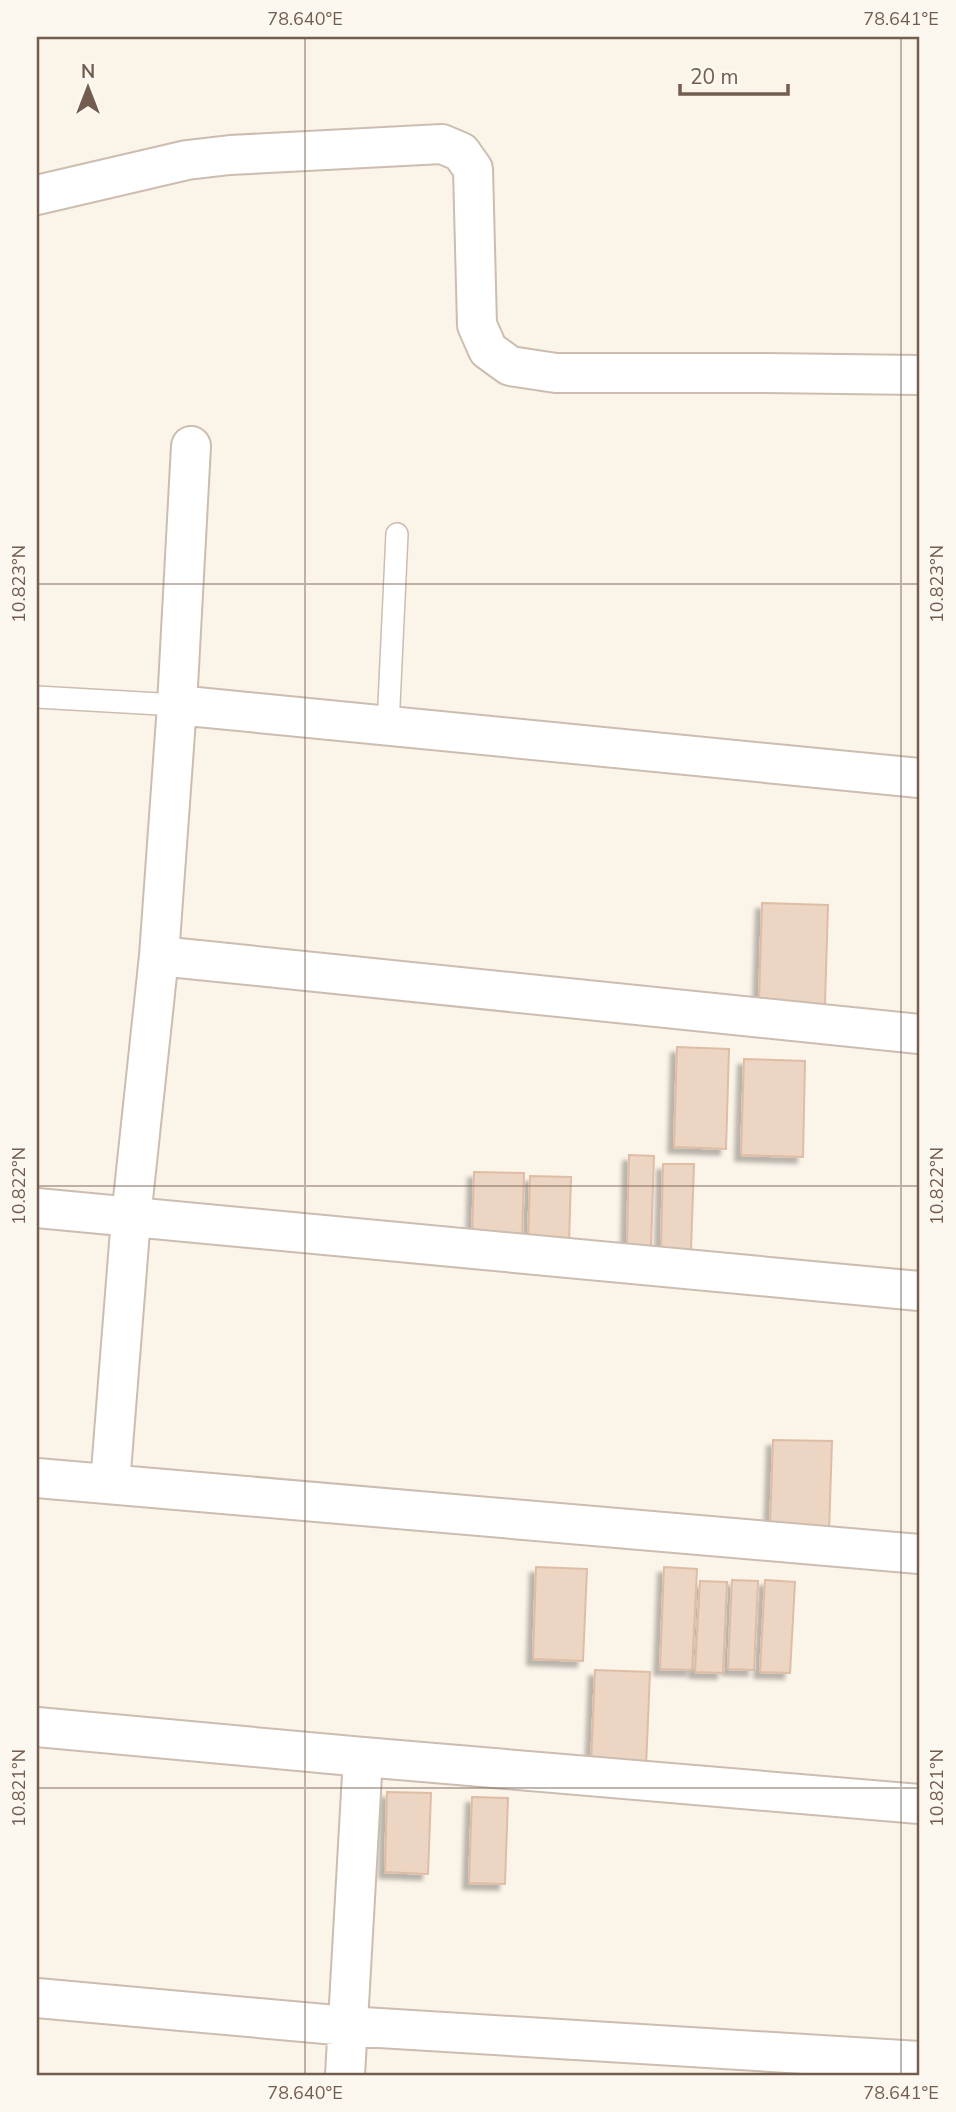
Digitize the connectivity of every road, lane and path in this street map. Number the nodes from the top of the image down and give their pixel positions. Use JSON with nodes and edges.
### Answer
{"nodes":[{"id":1,"x":37,"y":195,"type":"edge"},
{"id":2,"x":919,"y":375,"type":"edge"},
{"id":3,"x":191,"y":446,"type":"dead end"},
{"id":4,"x":397,"y":534,"type":"dead end"},
{"id":5,"x":37,"y":696,"type":"edge"},
{"id":6,"x":177,"y":705,"type":"junction"},
{"id":7,"x":388,"y":726,"type":"junction"},
{"id":8,"x":919,"y":778,"type":"edge"},
{"id":9,"x":159,"y":957,"type":"junction"},
{"id":10,"x":919,"y":1034,"type":"edge"},
{"id":11,"x":37,"y":1208,"type":"edge"},
{"id":12,"x":131,"y":1218,"type":"junction"},
{"id":13,"x":919,"y":1292,"type":"edge"},
{"id":14,"x":37,"y":1478,"type":"edge"},
{"id":15,"x":110,"y":1484,"type":"junction"},
{"id":16,"x":919,"y":1554,"type":"edge"},
{"id":17,"x":37,"y":1727,"type":"edge"},
{"id":18,"x":363,"y":1757,"type":"junction"},
{"id":19,"x":919,"y":1804,"type":"edge"},
{"id":20,"x":37,"y":1998,"type":"edge"},
{"id":21,"x":347,"y":2026,"type":"junction"},
{"id":22,"x":919,"y":2062,"type":"edge"},
{"id":23,"x":345,"y":2075,"type":"edge"}],
"edges":[{"from":1,"to":2,"type":"street"},
{"from":3,"to":6,"type":"street"},
{"from":4,"to":7,"type":"lane"},
{"from":5,"to":6,"type":"lane"},
{"from":6,"to":7,"type":"street"},
{"from":6,"to":9,"type":"street"},
{"from":7,"to":8,"type":"street"},
{"from":9,"to":10,"type":"street"},
{"from":9,"to":12,"type":"street"},
{"from":11,"to":12,"type":"street"},
{"from":12,"to":13,"type":"street"},
{"from":12,"to":15,"type":"street"},
{"from":14,"to":15,"type":"street"},
{"from":15,"to":16,"type":"street"},
{"from":17,"to":18,"type":"street"},
{"from":18,"to":19,"type":"street"},
{"from":18,"to":21,"type":"street"},
{"from":20,"to":21,"type":"street"},
{"from":21,"to":22,"type":"street"},
{"from":21,"to":23,"type":"street"}]}
